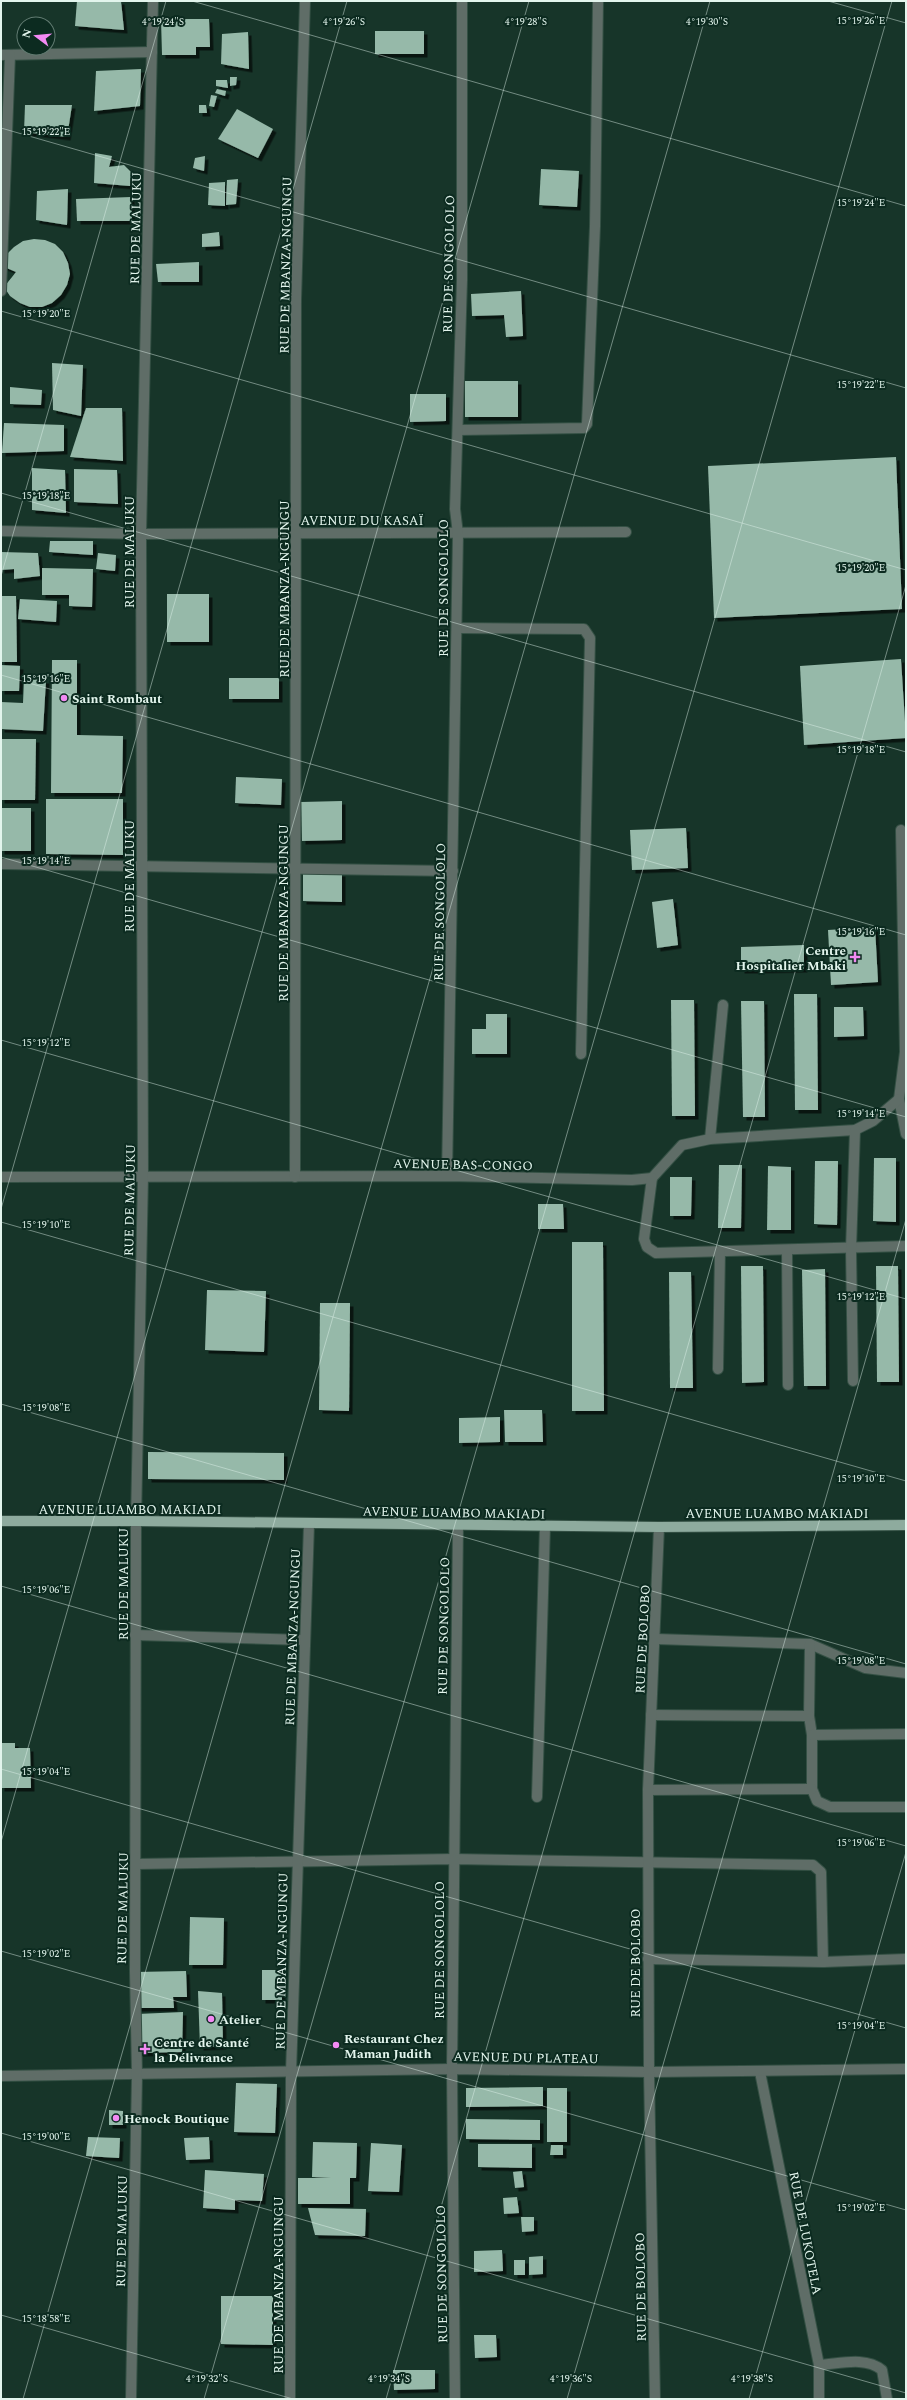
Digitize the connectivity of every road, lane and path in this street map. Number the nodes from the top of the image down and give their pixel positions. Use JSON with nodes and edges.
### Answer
{"nodes":[{"id":1,"x":153,"y":1,"type":"edge"},
{"id":2,"x":305,"y":1,"type":"edge"},
{"id":3,"x":462,"y":1,"type":"edge"},
{"id":4,"x":598,"y":1,"type":"edge"},
{"id":5,"x":152,"y":52,"type":"junction"},
{"id":6,"x":6,"y":55,"type":"edge"},
{"id":7,"x":1,"y":291,"type":"edge"},
{"id":8,"x":458,"y":430,"type":"junction"},
{"id":9,"x":1,"y":531,"type":"edge"},
{"id":10,"x":626,"y":532,"type":"dead end"},
{"id":11,"x":297,"y":533,"type":"junction"},
{"id":12,"x":141,"y":534,"type":"junction"},
{"id":13,"x":458,"y":534,"type":"junction"},
{"id":14,"x":457,"y":628,"type":"junction"},
{"id":15,"x":901,"y":830,"type":"dead end"},
{"id":16,"x":1,"y":864,"type":"edge"},
{"id":17,"x":142,"y":867,"type":"junction"},
{"id":18,"x":296,"y":868,"type":"junction"},
{"id":19,"x":453,"y":871,"type":"junction"},
{"id":20,"x":723,"y":1005,"type":"dead end"},
{"id":21,"x":581,"y":1054,"type":"dead end"},
{"id":22,"x":903,"y":1099,"type":"edge"},
{"id":23,"x":855,"y":1130,"type":"junction"},
{"id":24,"x":906,"y":1134,"type":"edge"},
{"id":25,"x":710,"y":1139,"type":"junction"},
{"id":26,"x":143,"y":1176,"type":"junction"},
{"id":27,"x":447,"y":1176,"type":"junction"},
{"id":28,"x":1,"y":1177,"type":"edge"},
{"id":29,"x":295,"y":1177,"type":"junction"},
{"id":30,"x":652,"y":1178,"type":"junction"},
{"id":31,"x":906,"y":1246,"type":"edge"},
{"id":32,"x":851,"y":1249,"type":"junction"},
{"id":33,"x":787,"y":1250,"type":"junction"},
{"id":34,"x":720,"y":1251,"type":"junction"},
{"id":35,"x":718,"y":1369,"type":"dead end"},
{"id":36,"x":853,"y":1380,"type":"dead end"},
{"id":37,"x":788,"y":1385,"type":"dead end"},
{"id":38,"x":1,"y":1521,"type":"edge"},
{"id":39,"x":136,"y":1521,"type":"junction"},
{"id":40,"x":309,"y":1524,"type":"junction"},
{"id":41,"x":458,"y":1524,"type":"junction"},
{"id":42,"x":906,"y":1525,"type":"edge"},
{"id":43,"x":545,"y":1526,"type":"junction"},
{"id":44,"x":659,"y":1527,"type":"junction"},
{"id":45,"x":135,"y":1635,"type":"junction"},
{"id":46,"x":656,"y":1638,"type":"junction"},
{"id":47,"x":304,"y":1640,"type":"junction"},
{"id":48,"x":810,"y":1644,"type":"junction"},
{"id":49,"x":906,"y":1673,"type":"edge"},
{"id":50,"x":651,"y":1716,"type":"junction"},
{"id":51,"x":809,"y":1716,"type":"junction"},
{"id":52,"x":906,"y":1734,"type":"edge"},
{"id":53,"x":812,"y":1735,"type":"junction"},
{"id":54,"x":812,"y":1789,"type":"junction"},
{"id":55,"x":648,"y":1790,"type":"junction"},
{"id":56,"x":537,"y":1797,"type":"dead end"},
{"id":57,"x":906,"y":1807,"type":"edge"},
{"id":58,"x":453,"y":1859,"type":"junction"},
{"id":59,"x":297,"y":1860,"type":"junction"},
{"id":60,"x":648,"y":1862,"type":"junction"},
{"id":61,"x":136,"y":1864,"type":"junction"},
{"id":62,"x":648,"y":1959,"type":"junction"},
{"id":63,"x":906,"y":1959,"type":"edge"},
{"id":64,"x":823,"y":1962,"type":"junction"},
{"id":65,"x":452,"y":2069,"type":"junction"},
{"id":66,"x":906,"y":2069,"type":"edge"},
{"id":67,"x":648,"y":2072,"type":"junction"},
{"id":68,"x":760,"y":2072,"type":"junction"},
{"id":69,"x":292,"y":2073,"type":"junction"},
{"id":70,"x":137,"y":2075,"type":"junction"},
{"id":71,"x":1,"y":2076,"type":"edge"},
{"id":72,"x":820,"y":2365,"type":"junction"},
{"id":73,"x":131,"y":2399,"type":"edge"},
{"id":74,"x":290,"y":2399,"type":"edge"},
{"id":75,"x":456,"y":2399,"type":"edge"},
{"id":76,"x":655,"y":2399,"type":"edge"},
{"id":77,"x":819,"y":2399,"type":"edge"},
{"id":78,"x":887,"y":2399,"type":"edge"}],
"edges":[{"from":1,"to":5,"type":"street","name":"RUE DE MALUKU"},
{"from":2,"to":11,"type":"street","name":"RUE DE MBANZA-NGUNGU"},
{"from":3,"to":8,"type":"street","name":"RUE DE SONGOLOLO"},
{"from":4,"to":8,"type":"street"},
{"from":5,"to":6,"type":"street"},
{"from":5,"to":12,"type":"street","name":"RUE DE MALUKU"},
{"from":6,"to":7,"type":"street"},
{"from":8,"to":13,"type":"street","name":"RUE DE SONGOLOLO"},
{"from":9,"to":12,"type":"street","name":"AVENUE DU KASAÏ"},
{"from":10,"to":13,"type":"street","name":"AVENUE DU KASAÏ"},
{"from":11,"to":12,"type":"street","name":"AVENUE DU KASAÏ"},
{"from":11,"to":13,"type":"street","name":"AVENUE DU KASAÏ"},
{"from":11,"to":18,"type":"street","name":"RUE DE MBANZA-NGUNGU"},
{"from":12,"to":17,"type":"street","name":"RUE DE MALUKU"},
{"from":13,"to":14,"type":"street","name":"RUE DE SONGOLOLO"},
{"from":14,"to":19,"type":"street","name":"RUE DE SONGOLOLO"},
{"from":14,"to":21,"type":"street"},
{"from":15,"to":22,"type":"street"},
{"from":16,"to":17,"type":"street"},
{"from":17,"to":18,"type":"street"},
{"from":17,"to":26,"type":"street","name":"RUE DE MALUKU"},
{"from":18,"to":19,"type":"street"},
{"from":18,"to":29,"type":"street","name":"RUE DE MBANZA-NGUNGU"},
{"from":19,"to":27,"type":"street","name":"RUE DE SONGOLOLO"},
{"from":20,"to":25,"type":"street"},
{"from":22,"to":23,"type":"street"},
{"from":22,"to":24,"type":"street"},
{"from":23,"to":25,"type":"street"},
{"from":23,"to":32,"type":"street"},
{"from":25,"to":30,"type":"street"},
{"from":26,"to":28,"type":"street","name":"AVENUE BAS-CONGO"},
{"from":26,"to":29,"type":"street","name":"AVENUE BAS-CONGO"},
{"from":26,"to":39,"type":"street","name":"RUE DE MALUKU"},
{"from":27,"to":29,"type":"street","name":"AVENUE BAS-CONGO"},
{"from":27,"to":30,"type":"street","name":"AVENUE BAS-CONGO"},
{"from":30,"to":34,"type":"street"},
{"from":31,"to":32,"type":"street"},
{"from":32,"to":33,"type":"street"},
{"from":32,"to":36,"type":"street"},
{"from":33,"to":34,"type":"street"},
{"from":33,"to":37,"type":"street"},
{"from":34,"to":35,"type":"street"},
{"from":38,"to":39,"type":"main road","name":"AVENUE LUAMBO MAKIADI"},
{"from":39,"to":40,"type":"main road","name":"AVENUE LUAMBO MAKIADI"},
{"from":39,"to":45,"type":"street","name":"RUE DE MALUKU"},
{"from":40,"to":41,"type":"main road","name":"AVENUE LUAMBO MAKIADI"},
{"from":40,"to":47,"type":"street","name":"RUE DE MBANZA-NGUNGU"},
{"from":41,"to":43,"type":"main road","name":"AVENUE LUAMBO MAKIADI"},
{"from":41,"to":58,"type":"street","name":"RUE DE SONGOLOLO"},
{"from":42,"to":44,"type":"main road","name":"AVENUE LUAMBO MAKIADI"},
{"from":43,"to":44,"type":"main road","name":"AVENUE LUAMBO MAKIADI"},
{"from":43,"to":56,"type":"street"},
{"from":44,"to":46,"type":"street","name":"RUE DE BOLOBO"},
{"from":45,"to":47,"type":"street"},
{"from":45,"to":61,"type":"street","name":"RUE DE MALUKU"},
{"from":46,"to":48,"type":"street"},
{"from":46,"to":50,"type":"street","name":"RUE DE BOLOBO"},
{"from":47,"to":59,"type":"street","name":"RUE DE MBANZA-NGUNGU"},
{"from":48,"to":49,"type":"street"},
{"from":48,"to":51,"type":"street"},
{"from":50,"to":51,"type":"street"},
{"from":50,"to":55,"type":"street","name":"RUE DE BOLOBO"},
{"from":51,"to":53,"type":"street"},
{"from":52,"to":53,"type":"street"},
{"from":53,"to":54,"type":"street"},
{"from":54,"to":55,"type":"street"},
{"from":54,"to":57,"type":"street"},
{"from":55,"to":60,"type":"street","name":"RUE DE BOLOBO"},
{"from":58,"to":59,"type":"street"},
{"from":58,"to":60,"type":"street"},
{"from":58,"to":65,"type":"street","name":"RUE DE SONGOLOLO"},
{"from":59,"to":61,"type":"street"},
{"from":59,"to":69,"type":"street","name":"RUE DE MBANZA-NGUNGU"},
{"from":60,"to":62,"type":"street","name":"RUE DE BOLOBO"},
{"from":60,"to":64,"type":"street"},
{"from":61,"to":70,"type":"street","name":"RUE DE MALUKU"},
{"from":62,"to":64,"type":"street"},
{"from":62,"to":67,"type":"street","name":"RUE DE BOLOBO"},
{"from":63,"to":64,"type":"street"},
{"from":65,"to":67,"type":"street","name":"AVENUE DU PLATEAU"},
{"from":65,"to":69,"type":"street","name":"AVENUE DU PLATEAU"},
{"from":65,"to":75,"type":"street","name":"RUE DE SONGOLOLO"},
{"from":66,"to":68,"type":"street","name":"AVENUE DU PLATEAU"},
{"from":67,"to":68,"type":"street","name":"AVENUE DU PLATEAU"},
{"from":67,"to":76,"type":"street","name":"RUE DE BOLOBO"},
{"from":68,"to":72,"type":"street","name":"RUE DE LUKOTELA"},
{"from":69,"to":70,"type":"street","name":"AVENUE DU PLATEAU"},
{"from":69,"to":74,"type":"street","name":"RUE DE MBANZA-NGUNGU"},
{"from":70,"to":71,"type":"street","name":"AVENUE DU PLATEAU"},
{"from":70,"to":73,"type":"street","name":"RUE DE MALUKU"},
{"from":72,"to":77,"type":"street","name":"RUE DE LUKOTELA"},
{"from":72,"to":78,"type":"street"}]}
